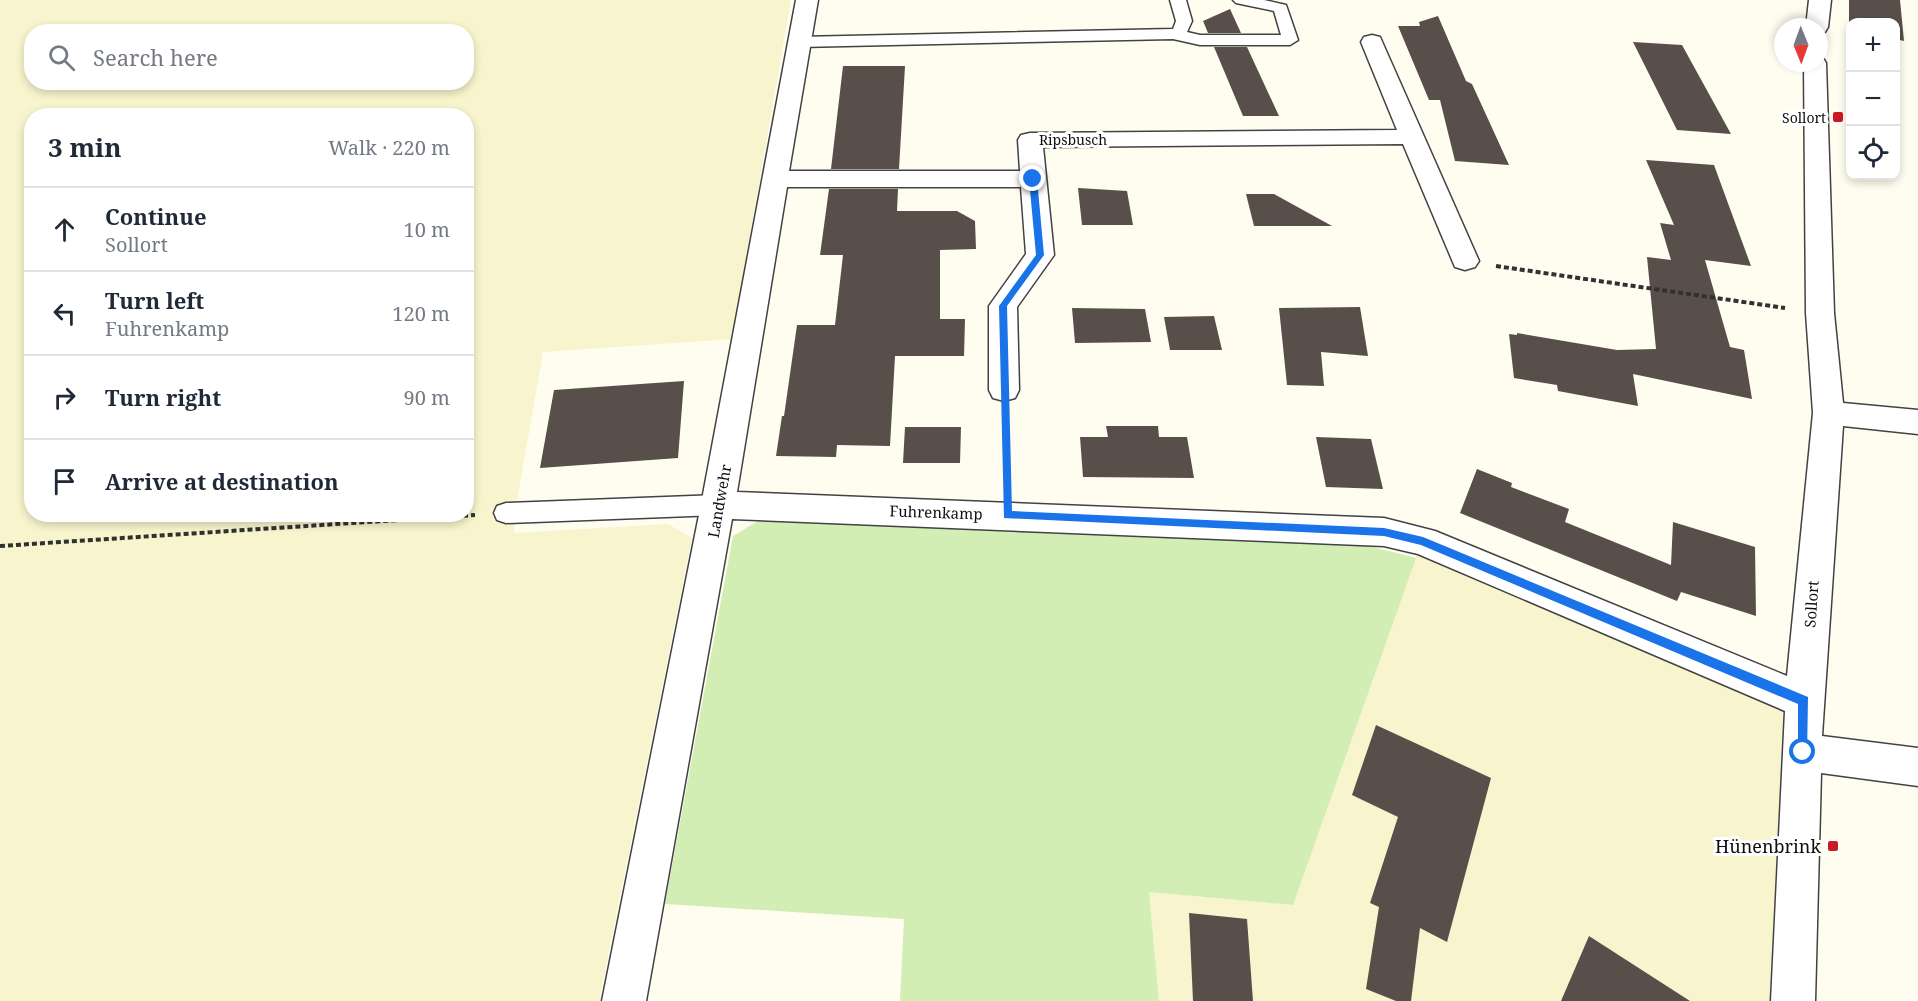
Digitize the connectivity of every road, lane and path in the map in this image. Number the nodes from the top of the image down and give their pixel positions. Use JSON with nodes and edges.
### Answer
{"nodes":[{"id":1,"x":807,"y":0,"type":"edge"},
{"id":2,"x":1178,"y":0,"type":"edge"},
{"id":3,"x":1241,"y":0,"type":"edge"},
{"id":4,"x":1820,"y":0,"type":"edge"},
{"id":5,"x":1818,"y":18,"type":"edge"},
{"id":6,"x":1178,"y":35,"type":"junction"},
{"id":7,"x":799,"y":42,"type":"junction"},
{"id":8,"x":1372,"y":42,"type":"dead end"},
{"id":9,"x":1815,"y":72,"type":"edge"},
{"id":10,"x":1412,"y":137,"type":"junction"},
{"id":11,"x":776,"y":179,"type":"junction"},
{"id":12,"x":1033,"y":179,"type":"junction"},
{"id":13,"x":1465,"y":261,"type":"joint"},
{"id":14,"x":1820,"y":314,"type":"junction"},
{"id":15,"x":1005,"y":390,"type":"joint"},
{"id":16,"x":1828,"y":413,"type":"junction"},
{"id":17,"x":1918,"y":422,"type":"edge"},
{"id":18,"x":718,"y":505,"type":"junction"},
{"id":19,"x":506,"y":513,"type":"joint"},
{"id":20,"x":474,"y":515,"type":"edge"},
{"id":21,"x":1008,"y":515,"type":"junction"},
{"id":22,"x":368,"y":522,"type":"edge"},
{"id":23,"x":0,"y":546,"type":"edge"},
{"id":24,"x":1804,"y":701,"type":"junction"},
{"id":25,"x":1803,"y":752,"type":"junction"},
{"id":26,"x":1918,"y":767,"type":"edge"},
{"id":27,"x":624,"y":1001,"type":"edge"},
{"id":28,"x":1793,"y":1001,"type":"edge"}],
"edges":[{"from":1,"to":7,"type":"street","name":"Landwehr"},
{"from":2,"to":6,"type":"lane"},
{"from":3,"to":6,"type":"lane"},
{"from":4,"to":5,"type":"street"},
{"from":6,"to":7,"type":"lane"},
{"from":7,"to":11,"type":"street","name":"Landwehr"},
{"from":8,"to":10,"type":"street"},
{"from":9,"to":14,"type":"street","name":"Sollort"},
{"from":10,"to":12,"type":"street","name":"Ripsbusch"},
{"from":10,"to":13,"type":"street"},
{"from":11,"to":12,"type":"street"},
{"from":11,"to":18,"type":"street","name":"Landwehr"},
{"from":12,"to":15,"type":"street"},
{"from":13,"to":14,"type":"path"},
{"from":14,"to":16,"type":"street","name":"Sollort"},
{"from":15,"to":21,"type":"path"},
{"from":16,"to":17,"type":"street"},
{"from":16,"to":24,"type":"street","name":"Sollort"},
{"from":18,"to":19,"type":"lane"},
{"from":18,"to":21,"type":"street","name":"Fuhrenkamp"},
{"from":18,"to":27,"type":"street","name":"Landwehr"},
{"from":19,"to":20,"type":"path"},
{"from":21,"to":24,"type":"street","name":"Fuhrenkamp"},
{"from":22,"to":23,"type":"path"},
{"from":24,"to":25,"type":"street","name":"Sollort"},
{"from":25,"to":26,"type":"street"},
{"from":25,"to":28,"type":"street","name":"Sollort"}]}
